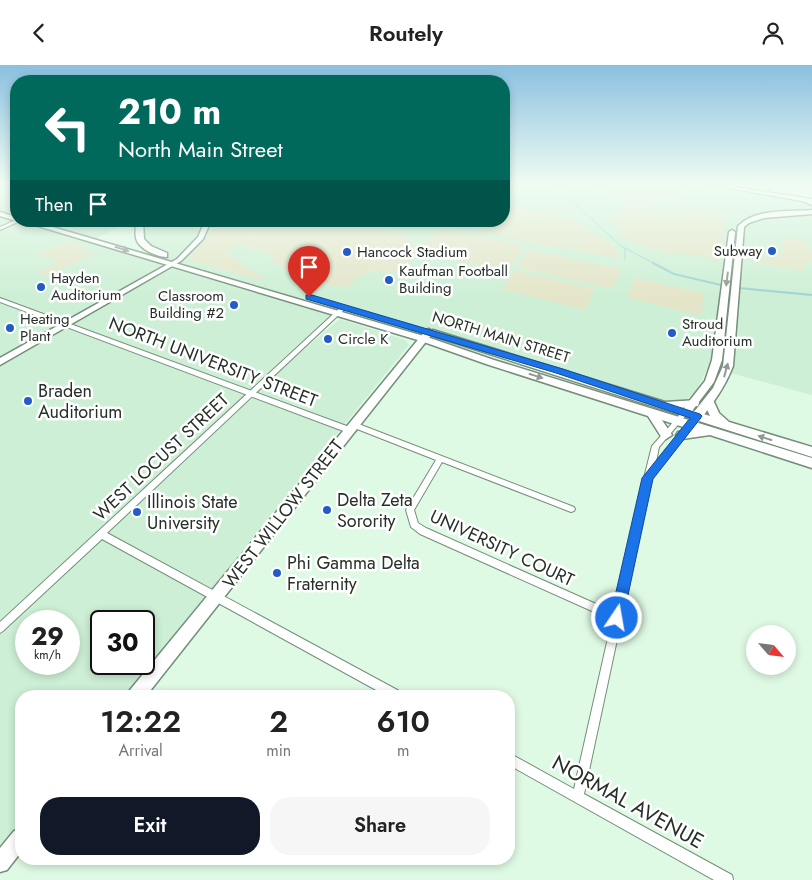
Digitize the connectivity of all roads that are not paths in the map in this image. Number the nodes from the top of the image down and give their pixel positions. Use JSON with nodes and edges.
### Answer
{"nodes":[{"id":1,"x":738,"y":222,"type":"edge"},
{"id":2,"x":752,"y":222,"type":"edge"},
{"id":3,"x":44,"y":227,"type":"edge"},
{"id":4,"x":139,"y":227,"type":"edge"},
{"id":5,"x":205,"y":227,"type":"edge"},
{"id":6,"x":47,"y":228,"type":"joint"},
{"id":7,"x":175,"y":262,"type":"junction"},
{"id":8,"x":0,"y":300,"type":"edge"},
{"id":9,"x":341,"y":310,"type":"junction"},
{"id":10,"x":66,"y":324,"type":"junction"},
{"id":11,"x":427,"y":335,"type":"junction"},
{"id":12,"x":0,"y":362,"type":"edge"},
{"id":13,"x":250,"y":393,"type":"junction"},
{"id":14,"x":694,"y":403,"type":"junction"},
{"id":15,"x":709,"y":403,"type":"junction"},
{"id":16,"x":655,"y":409,"type":"junction"},
{"id":17,"x":688,"y":419,"type":"junction"},
{"id":18,"x":728,"y":426,"type":"junction"},
{"id":19,"x":352,"y":427,"type":"junction"},
{"id":20,"x":712,"y":431,"type":"junction"},
{"id":21,"x":666,"y":435,"type":"junction"},
{"id":22,"x":682,"y":435,"type":"junction"},
{"id":23,"x":812,"y":452,"type":"edge"},
{"id":24,"x":440,"y":458,"type":"junction"},
{"id":25,"x":812,"y":463,"type":"edge"},
{"id":26,"x":648,"y":478,"type":"junction"},
{"id":27,"x":571,"y":509,"type":"dead end"},
{"id":28,"x":101,"y":534,"type":"junction"},
{"id":29,"x":217,"y":597,"type":"junction"},
{"id":30,"x":617,"y":618,"type":"junction"},
{"id":31,"x":0,"y":628,"type":"edge"},
{"id":32,"x":141,"y":690,"type":"edge"},
{"id":33,"x":386,"y":690,"type":"edge"},
{"id":34,"x":515,"y":762,"type":"edge"},
{"id":35,"x":578,"y":796,"type":"junction"},
{"id":36,"x":15,"y":845,"type":"edge"},
{"id":37,"x":0,"y":863,"type":"edge"},
{"id":38,"x":727,"y":880,"type":"edge"}],
"edges":[{"from":1,"to":14,"type":"main road","one_way":true},
{"from":15,"to":2,"type":"main road","one_way":true},
{"from":3,"to":6,"type":"main road"},
{"from":4,"to":7,"type":"main road"},
{"from":5,"to":7,"type":"main road"},
{"from":6,"to":7,"type":"main road","one_way":true},
{"from":7,"to":9,"type":"main road","name":"NORTH MAIN STREET"},
{"from":7,"to":10,"type":"main road"},
{"from":8,"to":10,"type":"street","name":"NORTH UNIVERSITY STREET"},
{"from":9,"to":11,"type":"main road","name":"NORTH MAIN STREET"},
{"from":9,"to":13,"type":"street","name":"WEST LOCUST STREET"},
{"from":10,"to":12,"type":"main road"},
{"from":10,"to":13,"type":"street","name":"NORTH UNIVERSITY STREET"},
{"from":11,"to":16,"type":"main road","name":"NORTH MAIN STREET"},
{"from":11,"to":19,"type":"main road","name":"WEST WILLOW STREET"},
{"from":13,"to":19,"type":"street","name":"NORTH UNIVERSITY STREET"},
{"from":13,"to":28,"type":"street","name":"WEST LOCUST STREET"},
{"from":14,"to":16,"type":"main road"},
{"from":14,"to":17,"type":"main road"},
{"from":15,"to":17,"type":"main road"},
{"from":15,"to":18,"type":"main road"},
{"from":16,"to":17,"type":"main road","name":"NORTH MAIN STREET"},
{"from":16,"to":21,"type":"main road"},
{"from":17,"to":18,"type":"main road","name":"NORTH MAIN STREET"},
{"from":17,"to":20,"type":"main road","name":"NORTH MAIN STREET"},
{"from":17,"to":21,"type":"street"},
{"from":17,"to":22,"type":"street"},
{"from":23,"to":18,"type":"main road","name":"NORTH MAIN STREET","one_way":true},
{"from":19,"to":24,"type":"street","name":"NORTH UNIVERSITY STREET"},
{"from":19,"to":29,"type":"main road","name":"WEST WILLOW STREET"},
{"from":20,"to":22,"type":"main road"},
{"from":20,"to":25,"type":"main road","name":"NORTH MAIN STREET"},
{"from":21,"to":26,"type":"street"},
{"from":22,"to":26,"type":"street"},
{"from":24,"to":27,"type":"street","name":"NORTH UNIVERSITY STREET"},
{"from":24,"to":30,"type":"street","name":"UNIVERSITY COURT"},
{"from":26,"to":30,"type":"street"},
{"from":28,"to":29,"type":"street"},
{"from":28,"to":31,"type":"street","name":"WEST LOCUST STREET"},
{"from":29,"to":32,"type":"main road","name":"WEST WILLOW STREET"},
{"from":29,"to":33,"type":"street"},
{"from":30,"to":35,"type":"street"},
{"from":34,"to":35,"type":"street","name":"NORMAL AVENUE"},
{"from":35,"to":38,"type":"street","name":"NORMAL AVENUE"},
{"from":36,"to":37,"type":"main road"}]}
